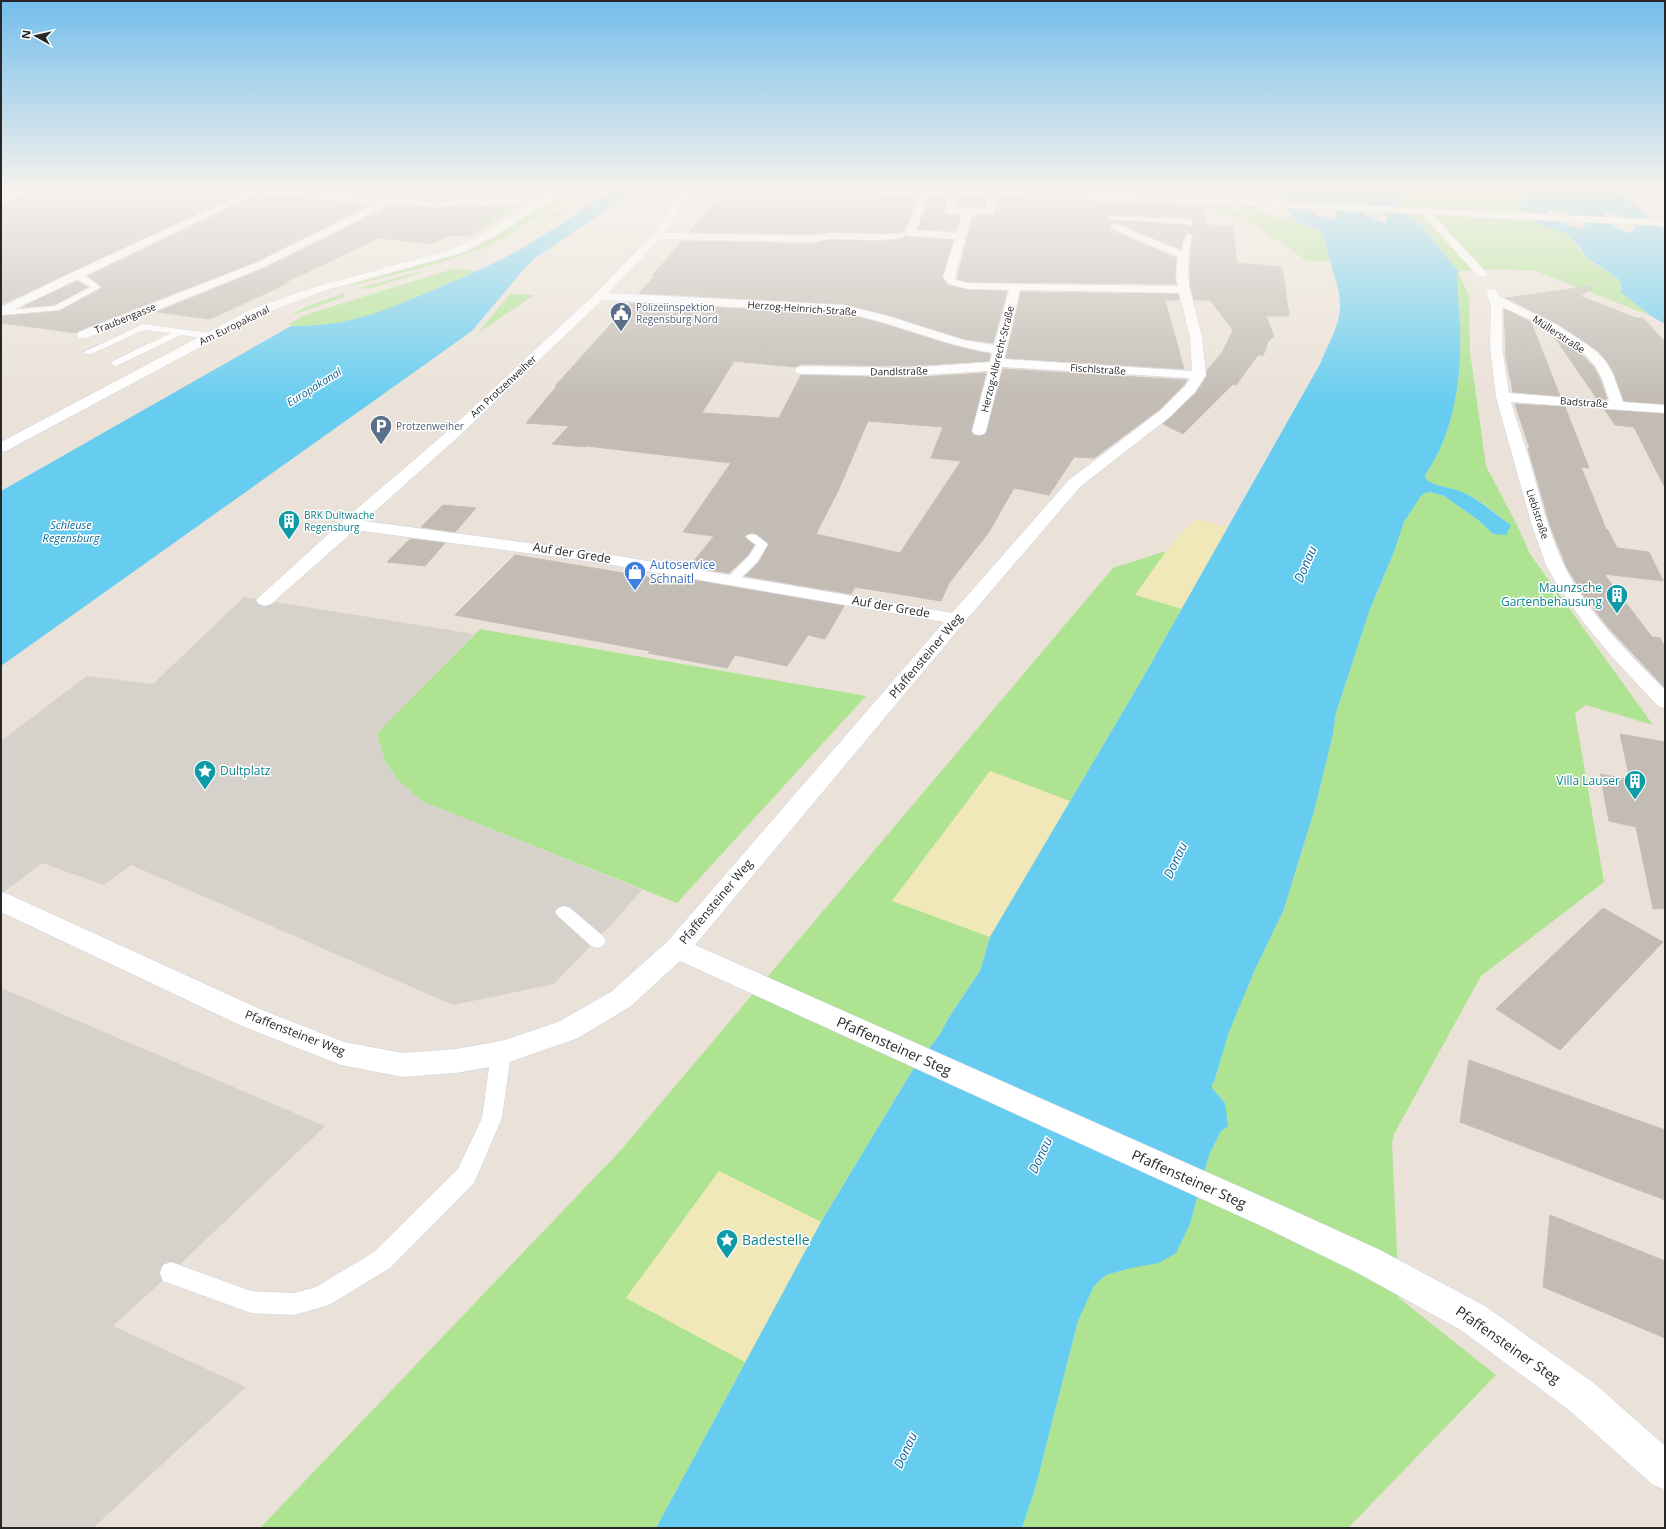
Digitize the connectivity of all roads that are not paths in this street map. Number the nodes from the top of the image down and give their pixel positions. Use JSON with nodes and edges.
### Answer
{"nodes":[{"id":1,"x":109,"y":259,"type":"edge"},
{"id":2,"x":271,"y":259,"type":"edge"},
{"id":3,"x":427,"y":259,"type":"edge"},
{"id":4,"x":634,"y":259,"type":"edge"},
{"id":5,"x":954,"y":259,"type":"edge"},
{"id":6,"x":1183,"y":259,"type":"edge"},
{"id":7,"x":1469,"y":259,"type":"edge"},
{"id":8,"x":77,"y":274,"type":"junction"},
{"id":9,"x":1482,"y":274,"type":"dead end"},
{"id":10,"x":1014,"y":288,"type":"junction"},
{"id":11,"x":1184,"y":290,"type":"junction"},
{"id":12,"x":599,"y":296,"type":"junction"},
{"id":13,"x":1495,"y":296,"type":"joint"},
{"id":14,"x":1,"y":313,"type":"edge"},
{"id":15,"x":180,"y":332,"type":"junction"},
{"id":16,"x":82,"y":335,"type":"dead end"},
{"id":17,"x":210,"y":336,"type":"junction"},
{"id":18,"x":1000,"y":350,"type":"junction"},
{"id":19,"x":88,"y":352,"type":"dead end"},
{"id":20,"x":116,"y":363,"type":"dead end"},
{"id":21,"x":996,"y":365,"type":"junction"},
{"id":22,"x":802,"y":370,"type":"dead end"},
{"id":23,"x":1199,"y":375,"type":"junction"},
{"id":24,"x":1503,"y":397,"type":"junction"},
{"id":25,"x":1617,"y":405,"type":"junction"},
{"id":26,"x":1665,"y":409,"type":"edge"},
{"id":27,"x":979,"y":431,"type":"dead end"},
{"id":28,"x":3,"y":446,"type":"edge"},
{"id":29,"x":350,"y":524,"type":"junction"},
{"id":30,"x":752,"y":537,"type":"dead end"},
{"id":31,"x":733,"y":580,"type":"junction"},
{"id":32,"x":265,"y":600,"type":"dead end"},
{"id":33,"x":957,"y":619,"type":"junction"},
{"id":34,"x":1665,"y":702,"type":"edge"},
{"id":35,"x":1,"y":901,"type":"edge"},
{"id":36,"x":564,"y":912,"type":"dead end"},
{"id":37,"x":597,"y":940,"type":"dead end"},
{"id":38,"x":677,"y":948,"type":"junction"},
{"id":39,"x":500,"y":1053,"type":"junction"},
{"id":40,"x":171,"y":1273,"type":"dead end"},
{"id":41,"x":1665,"y":1471,"type":"edge"}],
"edges":[{"from":1,"to":8,"type":"street"},
{"from":2,"to":16,"type":"street","name":"Traubengasse"},
{"from":3,"to":17,"type":"street","name":"Am Europakanal"},
{"from":4,"to":12,"type":"street","name":"Am Protzenweiher"},
{"from":5,"to":10,"type":"street"},
{"from":6,"to":11,"type":"street"},
{"from":7,"to":9,"type":"street"},
{"from":8,"to":14,"type":"street"},
{"from":8,"to":14,"type":"lane"},
{"from":10,"to":11,"type":"street"},
{"from":10,"to":18,"type":"street","name":"Herzog-Albrecht-Straße"},
{"from":11,"to":23,"type":"street"},
{"from":12,"to":18,"type":"street","name":"Herzog-Heinrich-Straße"},
{"from":12,"to":29,"type":"street","name":"Am Protzenweiher"},
{"from":13,"to":24,"type":"street","name":"Lieblstraße"},
{"from":13,"to":25,"type":"street","name":"Müllerstraße"},
{"from":15,"to":17,"type":"lane"},
{"from":15,"to":19,"type":"lane"},
{"from":15,"to":20,"type":"lane"},
{"from":17,"to":28,"type":"street","name":"Am Europakanal"},
{"from":18,"to":21,"type":"street","name":"Herzog-Albrecht-Straße"},
{"from":21,"to":22,"type":"street","name":"Dandlstraße"},
{"from":21,"to":23,"type":"street","name":"Fischlstraße"},
{"from":21,"to":27,"type":"street","name":"Herzog-Albrecht-Straße"},
{"from":23,"to":33,"type":"street","name":"Pfaffensteiner Weg"},
{"from":24,"to":25,"type":"street","name":"Badstraße"},
{"from":24,"to":34,"type":"street","name":"Lieblstraße"},
{"from":25,"to":26,"type":"street","name":"Badstraße"},
{"from":29,"to":31,"type":"street","name":"Auf der Grede"},
{"from":29,"to":32,"type":"street","name":"Am Protzenweiher"},
{"from":30,"to":31,"type":"lane"},
{"from":31,"to":33,"type":"street","name":"Auf der Grede"},
{"from":33,"to":38,"type":"street","name":"Pfaffensteiner Weg"},
{"from":35,"to":39,"type":"street","name":"Pfaffensteiner Weg"},
{"from":36,"to":37,"type":"lane"},
{"from":38,"to":39,"type":"street","name":"Pfaffensteiner Weg"},
{"from":38,"to":41,"type":"street","name":"Pfaffensteiner Steg"},
{"from":39,"to":40,"type":"lane"}]}
